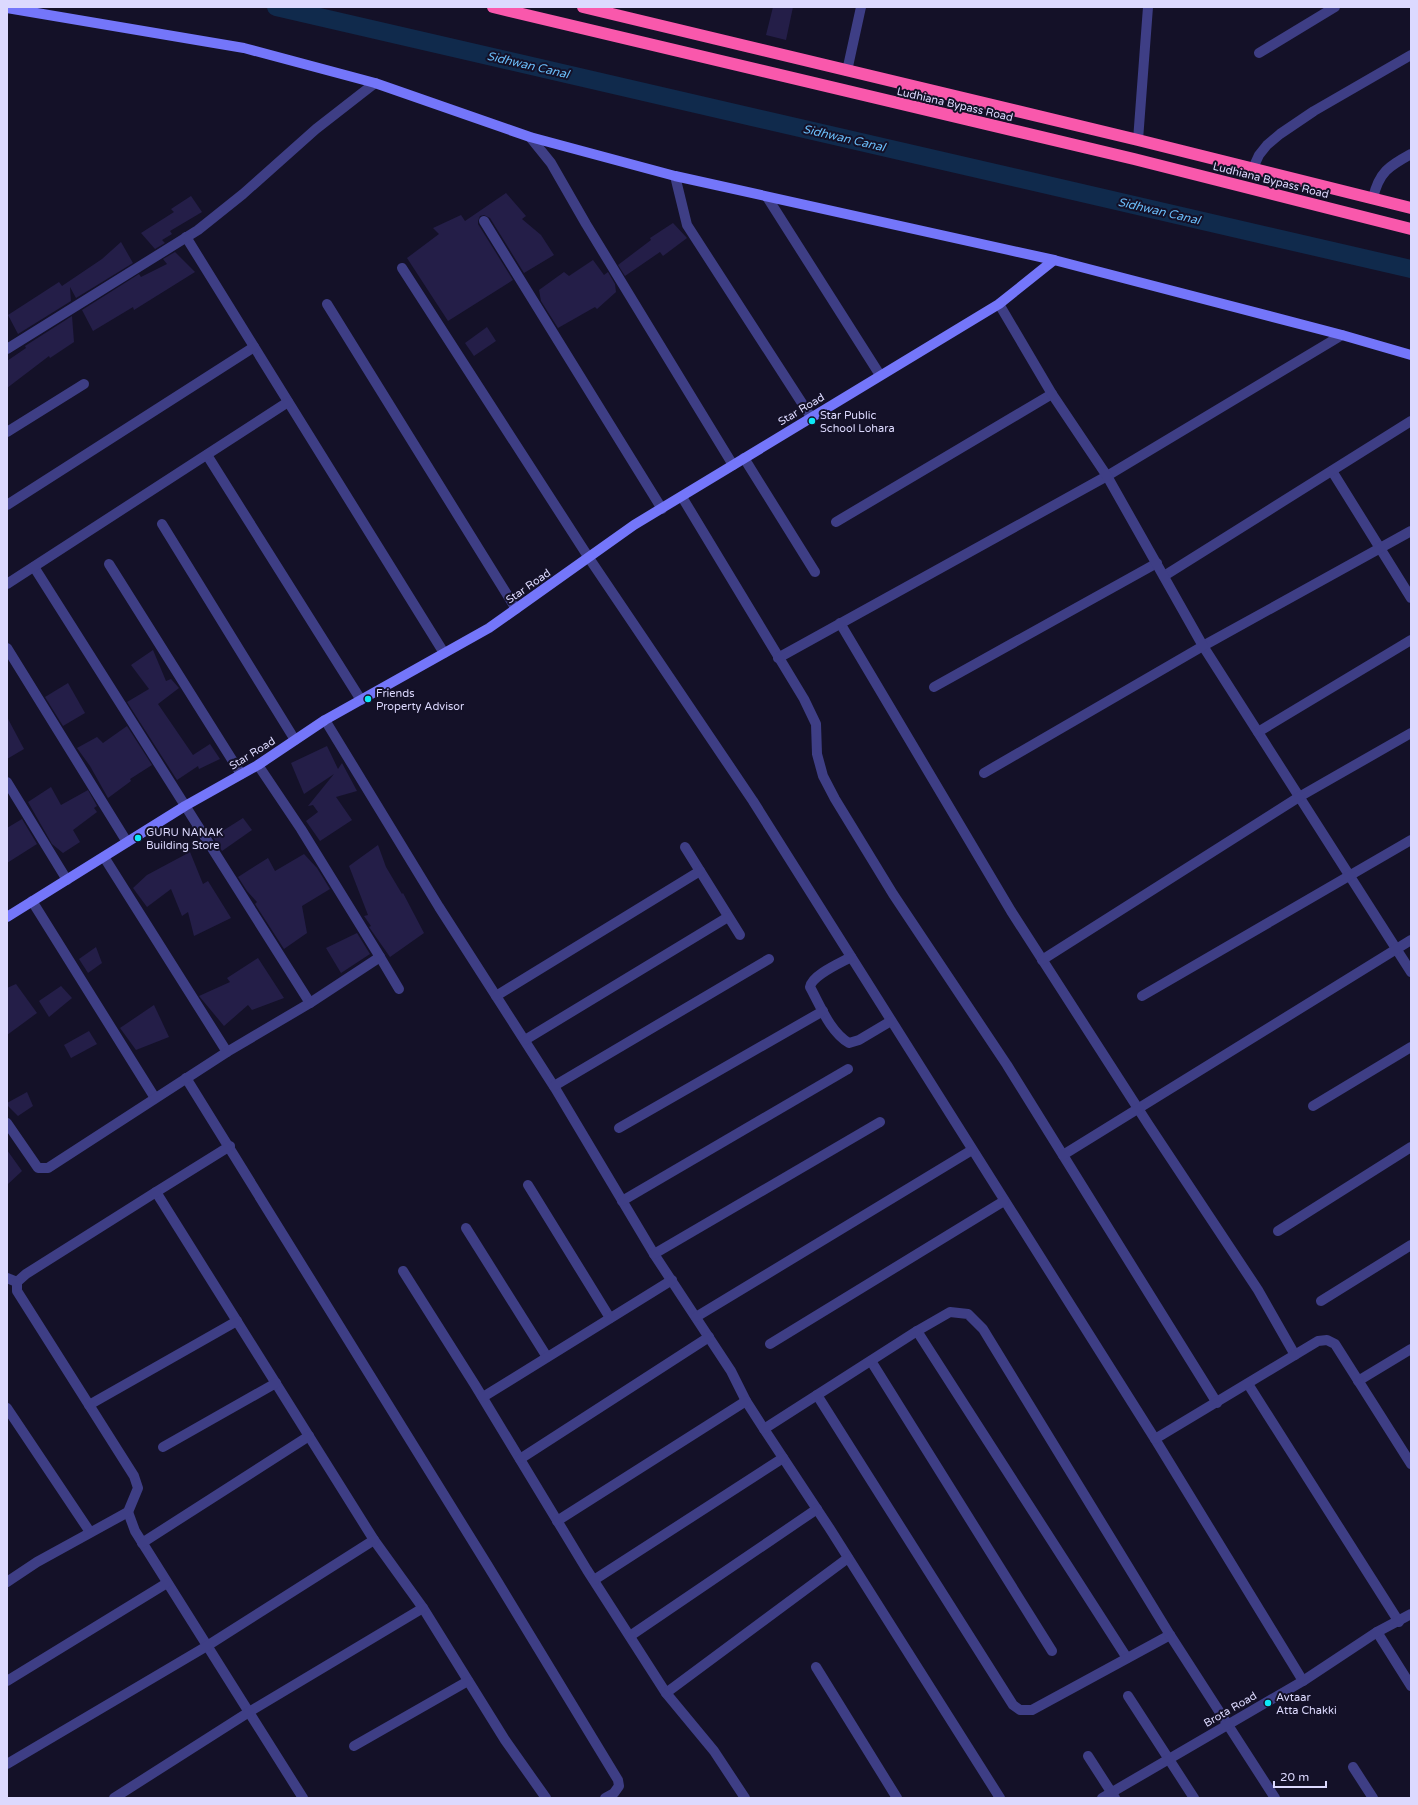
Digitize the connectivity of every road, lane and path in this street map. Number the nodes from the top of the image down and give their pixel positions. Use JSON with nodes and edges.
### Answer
{"nodes":[{"id":1,"x":493,"y":7,"type":"edge"},
{"id":2,"x":583,"y":7,"type":"edge"},
{"id":3,"x":861,"y":7,"type":"edge"},
{"id":4,"x":1148,"y":7,"type":"edge"},
{"id":5,"x":1335,"y":7,"type":"edge"},
{"id":6,"x":7,"y":8,"type":"edge"},
{"id":7,"x":1259,"y":53,"type":"dead end"},
{"id":8,"x":1411,"y":55,"type":"edge"},
{"id":9,"x":847,"y":71,"type":"junction"},
{"id":10,"x":374,"y":83,"type":"junction"},
{"id":11,"x":530,"y":137,"type":"junction"},
{"id":12,"x":1138,"y":140,"type":"junction"},
{"id":13,"x":1411,"y":154,"type":"edge"},
{"id":14,"x":1253,"y":168,"type":"junction"},
{"id":15,"x":675,"y":176,"type":"junction"},
{"id":16,"x":767,"y":197,"type":"junction"},
{"id":17,"x":1373,"y":198,"type":"junction"},
{"id":18,"x":1411,"y":208,"type":"edge"},
{"id":19,"x":484,"y":222,"type":"dead end"},
{"id":20,"x":1411,"y":229,"type":"edge"},
{"id":21,"x":186,"y":237,"type":"junction"},
{"id":22,"x":1054,"y":260,"type":"junction"},
{"id":23,"x":402,"y":268,"type":"dead end"},
{"id":24,"x":327,"y":304,"type":"dead end"},
{"id":25,"x":999,"y":304,"type":"junction"},
{"id":26,"x":1342,"y":335,"type":"junction"},
{"id":27,"x":254,"y":346,"type":"junction"},
{"id":28,"x":7,"y":349,"type":"edge"},
{"id":29,"x":1411,"y":355,"type":"edge"},
{"id":30,"x":880,"y":375,"type":"junction"},
{"id":31,"x":84,"y":384,"type":"dead end"},
{"id":32,"x":1052,"y":394,"type":"junction"},
{"id":33,"x":288,"y":402,"type":"junction"},
{"id":34,"x":811,"y":417,"type":"junction"},
{"id":35,"x":1411,"y":421,"type":"edge"},
{"id":36,"x":7,"y":432,"type":"edge"},
{"id":37,"x":207,"y":455,"type":"junction"},
{"id":38,"x":744,"y":458,"type":"junction"},
{"id":39,"x":733,"y":465,"type":"junction"},
{"id":40,"x":1332,"y":471,"type":"junction"},
{"id":41,"x":1107,"y":476,"type":"junction"},
{"id":42,"x":682,"y":497,"type":"junction"},
{"id":43,"x":7,"y":505,"type":"edge"},
{"id":44,"x":662,"y":509,"type":"junction"},
{"id":45,"x":836,"y":522,"type":"dead end"},
{"id":46,"x":162,"y":524,"type":"dead end"},
{"id":47,"x":1411,"y":532,"type":"edge"},
{"id":48,"x":1380,"y":549,"type":"junction"},
{"id":49,"x":589,"y":558,"type":"junction"},
{"id":50,"x":1157,"y":563,"type":"junction"},
{"id":51,"x":109,"y":564,"type":"dead end"},
{"id":52,"x":34,"y":567,"type":"junction"},
{"id":53,"x":815,"y":572,"type":"dead end"},
{"id":54,"x":1164,"y":576,"type":"junction"},
{"id":55,"x":7,"y":584,"type":"edge"},
{"id":56,"x":1411,"y":598,"type":"edge"},
{"id":57,"x":516,"y":609,"type":"junction"},
{"id":58,"x":840,"y":623,"type":"junction"},
{"id":59,"x":1411,"y":640,"type":"edge"},
{"id":60,"x":1203,"y":646,"type":"junction"},
{"id":61,"x":7,"y":648,"type":"edge"},
{"id":62,"x":444,"y":653,"type":"junction"},
{"id":63,"x":778,"y":658,"type":"junction"},
{"id":64,"x":934,"y":687,"type":"dead end"},
{"id":65,"x":361,"y":700,"type":"junction"},
{"id":66,"x":325,"y":720,"type":"junction"},
{"id":67,"x":1258,"y":732,"type":"junction"},
{"id":68,"x":1411,"y":733,"type":"edge"},
{"id":69,"x":295,"y":740,"type":"junction"},
{"id":70,"x":258,"y":765,"type":"junction"},
{"id":71,"x":984,"y":773,"type":"dead end"},
{"id":72,"x":241,"y":774,"type":"junction"},
{"id":73,"x":7,"y":782,"type":"edge"},
{"id":74,"x":1299,"y":797,"type":"junction"},
{"id":75,"x":185,"y":806,"type":"junction"},
{"id":76,"x":1411,"y":840,"type":"edge"},
{"id":77,"x":127,"y":842,"type":"junction"},
{"id":78,"x":685,"y":847,"type":"dead end"},
{"id":79,"x":104,"y":856,"type":"junction"},
{"id":80,"x":700,"y":871,"type":"junction"},
{"id":81,"x":1350,"y":875,"type":"junction"},
{"id":82,"x":67,"y":880,"type":"junction"},
{"id":83,"x":32,"y":901,"type":"junction"},
{"id":84,"x":728,"y":916,"type":"junction"},
{"id":85,"x":7,"y":917,"type":"edge"},
{"id":86,"x":740,"y":935,"type":"dead end"},
{"id":87,"x":1411,"y":940,"type":"edge"},
{"id":88,"x":1396,"y":949,"type":"junction"},
{"id":89,"x":380,"y":957,"type":"junction"},
{"id":90,"x":851,"y":957,"type":"junction"},
{"id":91,"x":769,"y":959,"type":"dead end"},
{"id":92,"x":1042,"y":960,"type":"junction"},
{"id":93,"x":1411,"y":972,"type":"edge"},
{"id":94,"x":399,"y":989,"type":"dead end"},
{"id":95,"x":496,"y":996,"type":"junction"},
{"id":96,"x":1142,"y":996,"type":"dead end"},
{"id":97,"x":310,"y":1003,"type":"junction"},
{"id":98,"x":823,"y":1011,"type":"junction"},
{"id":99,"x":891,"y":1021,"type":"junction"},
{"id":100,"x":525,"y":1040,"type":"junction"},
{"id":101,"x":1411,"y":1047,"type":"edge"},
{"id":102,"x":227,"y":1052,"type":"junction"},
{"id":103,"x":848,"y":1069,"type":"dead end"},
{"id":104,"x":186,"y":1078,"type":"junction"},
{"id":105,"x":554,"y":1086,"type":"junction"},
{"id":106,"x":155,"y":1098,"type":"junction"},
{"id":107,"x":1312,"y":1106,"type":"dead end"},
{"id":108,"x":1138,"y":1109,"type":"junction"},
{"id":109,"x":880,"y":1122,"type":"dead end"},
{"id":110,"x":7,"y":1123,"type":"edge"},
{"id":111,"x":619,"y":1128,"type":"dead end"},
{"id":112,"x":230,"y":1146,"type":"junction"},
{"id":113,"x":1411,"y":1147,"type":"edge"},
{"id":114,"x":972,"y":1150,"type":"junction"},
{"id":115,"x":1063,"y":1155,"type":"junction"},
{"id":116,"x":528,"y":1185,"type":"dead end"},
{"id":117,"x":156,"y":1192,"type":"junction"},
{"id":118,"x":1004,"y":1201,"type":"junction"},
{"id":119,"x":622,"y":1202,"type":"junction"},
{"id":120,"x":466,"y":1228,"type":"dead end"},
{"id":121,"x":1278,"y":1231,"type":"dead end"},
{"id":122,"x":1411,"y":1245,"type":"edge"},
{"id":123,"x":654,"y":1254,"type":"junction"},
{"id":124,"x":403,"y":1271,"type":"dead end"},
{"id":125,"x":7,"y":1278,"type":"edge"},
{"id":126,"x":672,"y":1280,"type":"junction"},
{"id":127,"x":18,"y":1282,"type":"junction"},
{"id":128,"x":1321,"y":1301,"type":"dead end"},
{"id":129,"x":696,"y":1317,"type":"junction"},
{"id":130,"x":610,"y":1318,"type":"junction"},
{"id":131,"x":237,"y":1321,"type":"junction"},
{"id":132,"x":917,"y":1331,"type":"junction"},
{"id":133,"x":709,"y":1337,"type":"junction"},
{"id":134,"x":770,"y":1344,"type":"dead end"},
{"id":135,"x":1411,"y":1349,"type":"edge"},
{"id":136,"x":1295,"y":1355,"type":"junction"},
{"id":137,"x":547,"y":1357,"type":"junction"},
{"id":138,"x":871,"y":1360,"type":"junction"},
{"id":139,"x":1358,"y":1381,"type":"junction"},
{"id":140,"x":276,"y":1383,"type":"junction"},
{"id":141,"x":1248,"y":1384,"type":"junction"},
{"id":142,"x":817,"y":1395,"type":"junction"},
{"id":143,"x":483,"y":1397,"type":"junction"},
{"id":144,"x":746,"y":1401,"type":"junction"},
{"id":145,"x":1217,"y":1403,"type":"junction"},
{"id":146,"x":89,"y":1405,"type":"junction"},
{"id":147,"x":7,"y":1408,"type":"edge"},
{"id":148,"x":764,"y":1429,"type":"junction"},
{"id":149,"x":309,"y":1436,"type":"junction"},
{"id":150,"x":1155,"y":1440,"type":"junction"},
{"id":151,"x":163,"y":1448,"type":"dead end"},
{"id":152,"x":783,"y":1458,"type":"junction"},
{"id":153,"x":520,"y":1459,"type":"junction"},
{"id":154,"x":1411,"y":1464,"type":"edge"},
{"id":155,"x":817,"y":1509,"type":"junction"},
{"id":156,"x":128,"y":1512,"type":"junction"},
{"id":157,"x":557,"y":1521,"type":"junction"},
{"id":158,"x":90,"y":1532,"type":"junction"},
{"id":159,"x":374,"y":1540,"type":"junction"},
{"id":160,"x":142,"y":1543,"type":"junction"},
{"id":161,"x":848,"y":1558,"type":"junction"},
{"id":162,"x":594,"y":1580,"type":"junction"},
{"id":163,"x":7,"y":1582,"type":"edge"},
{"id":164,"x":167,"y":1583,"type":"junction"},
{"id":165,"x":423,"y":1608,"type":"junction"},
{"id":166,"x":1411,"y":1614,"type":"edge"},
{"id":167,"x":1398,"y":1622,"type":"junction"},
{"id":168,"x":1377,"y":1632,"type":"junction"},
{"id":169,"x":1170,"y":1634,"type":"junction"},
{"id":170,"x":630,"y":1636,"type":"junction"},
{"id":171,"x":207,"y":1646,"type":"junction"},
{"id":172,"x":1052,"y":1651,"type":"dead end"},
{"id":173,"x":1127,"y":1658,"type":"junction"},
{"id":174,"x":816,"y":1666,"type":"dead end"},
{"id":175,"x":7,"y":1681,"type":"edge"},
{"id":176,"x":468,"y":1681,"type":"junction"},
{"id":177,"x":1303,"y":1681,"type":"junction"},
{"id":178,"x":1411,"y":1686,"type":"edge"},
{"id":179,"x":666,"y":1693,"type":"junction"},
{"id":180,"x":1128,"y":1696,"type":"dead end"},
{"id":181,"x":248,"y":1712,"type":"junction"},
{"id":182,"x":1228,"y":1723,"type":"junction"},
{"id":183,"x":354,"y":1746,"type":"dead end"},
{"id":184,"x":1088,"y":1756,"type":"dead end"},
{"id":185,"x":1169,"y":1758,"type":"junction"},
{"id":186,"x":7,"y":1764,"type":"edge"},
{"id":187,"x":1353,"y":1767,"type":"dead end"},
{"id":188,"x":1113,"y":1795,"type":"edge"},
{"id":189,"x":298,"y":1797,"type":"edge"},
{"id":190,"x":114,"y":1798,"type":"edge"},
{"id":191,"x":546,"y":1798,"type":"edge"},
{"id":192,"x":604,"y":1798,"type":"edge"},
{"id":193,"x":745,"y":1798,"type":"edge"},
{"id":194,"x":897,"y":1798,"type":"edge"},
{"id":195,"x":1000,"y":1798,"type":"edge"},
{"id":196,"x":1102,"y":1798,"type":"edge"},
{"id":197,"x":1194,"y":1798,"type":"edge"},
{"id":198,"x":1274,"y":1798,"type":"edge"},
{"id":199,"x":1374,"y":1798,"type":"edge"}],
"edges":[{"from":1,"to":20,"type":"highway","name":"Ludhiana Bypass Road"},
{"from":2,"to":9,"type":"highway","name":"Ludhiana Bypass Road"},
{"from":3,"to":9,"type":"street"},
{"from":4,"to":12,"type":"street"},
{"from":5,"to":7,"type":"street"},
{"from":6,"to":10,"type":"street"},
{"from":8,"to":14,"type":"street"},
{"from":9,"to":12,"type":"highway","name":"Ludhiana Bypass Road"},
{"from":10,"to":11,"type":"street"},
{"from":10,"to":21,"type":"street"},
{"from":11,"to":15,"type":"street"},
{"from":11,"to":39,"type":"street"},
{"from":12,"to":14,"type":"highway","name":"Ludhiana Bypass Road"},
{"from":13,"to":17,"type":"street"},
{"from":14,"to":17,"type":"highway","name":"Ludhiana Bypass Road"},
{"from":15,"to":16,"type":"street"},
{"from":15,"to":34,"type":"street"},
{"from":16,"to":22,"type":"street"},
{"from":16,"to":30,"type":"street"},
{"from":17,"to":18,"type":"highway","name":"Ludhiana Bypass Road"},
{"from":19,"to":44,"type":"street"},
{"from":21,"to":27,"type":"street"},
{"from":21,"to":28,"type":"street"},
{"from":22,"to":25,"type":"street","name":"Star Road"},
{"from":22,"to":26,"type":"street"},
{"from":23,"to":49,"type":"street"},
{"from":24,"to":57,"type":"street"},
{"from":25,"to":30,"type":"street","name":"Star Road"},
{"from":25,"to":32,"type":"street"},
{"from":26,"to":29,"type":"street"},
{"from":26,"to":41,"type":"street"},
{"from":27,"to":33,"type":"street"},
{"from":27,"to":43,"type":"street"},
{"from":30,"to":34,"type":"street","name":"Star Road"},
{"from":31,"to":36,"type":"street"},
{"from":32,"to":41,"type":"street"},
{"from":32,"to":45,"type":"street"},
{"from":33,"to":37,"type":"street"},
{"from":33,"to":62,"type":"street"},
{"from":34,"to":38,"type":"street","name":"Star Road"},
{"from":35,"to":40,"type":"street"},
{"from":37,"to":52,"type":"street"},
{"from":37,"to":65,"type":"street"},
{"from":38,"to":39,"type":"street","name":"Star Road"},
{"from":38,"to":53,"type":"street"},
{"from":39,"to":42,"type":"street","name":"Star Road"},
{"from":40,"to":48,"type":"street"},
{"from":40,"to":54,"type":"street"},
{"from":41,"to":50,"type":"street"},
{"from":41,"to":58,"type":"street"},
{"from":42,"to":44,"type":"street","name":"Star Road"},
{"from":42,"to":63,"type":"street"},
{"from":44,"to":49,"type":"street","name":"Star Road"},
{"from":46,"to":69,"type":"street"},
{"from":47,"to":48,"type":"street"},
{"from":48,"to":56,"type":"street"},
{"from":48,"to":60,"type":"street"},
{"from":49,"to":57,"type":"street","name":"Star Road"},
{"from":49,"to":90,"type":"street"},
{"from":50,"to":54,"type":"street"},
{"from":50,"to":64,"type":"street"},
{"from":51,"to":72,"type":"street"},
{"from":52,"to":55,"type":"street"},
{"from":52,"to":75,"type":"street"},
{"from":54,"to":60,"type":"street"},
{"from":57,"to":62,"type":"street","name":"Star Road"},
{"from":58,"to":63,"type":"street"},
{"from":58,"to":92,"type":"street"},
{"from":59,"to":67,"type":"street"},
{"from":60,"to":67,"type":"street"},
{"from":60,"to":71,"type":"street"},
{"from":61,"to":77,"type":"street"},
{"from":62,"to":65,"type":"street","name":"Star Road"},
{"from":63,"to":115,"type":"street"},
{"from":65,"to":66,"type":"street","name":"Star Road"},
{"from":66,"to":69,"type":"street","name":"Star Road"},
{"from":66,"to":95,"type":"street"},
{"from":67,"to":74,"type":"street"},
{"from":68,"to":74,"type":"street"},
{"from":69,"to":70,"type":"street","name":"Star Road"},
{"from":70,"to":72,"type":"street","name":"Star Road"},
{"from":70,"to":89,"type":"street"},
{"from":72,"to":75,"type":"street","name":"Star Road"},
{"from":73,"to":82,"type":"street"},
{"from":74,"to":81,"type":"street"},
{"from":74,"to":92,"type":"street"},
{"from":75,"to":77,"type":"street","name":"Star Road"},
{"from":75,"to":97,"type":"street"},
{"from":76,"to":81,"type":"street"},
{"from":77,"to":79,"type":"street","name":"Star Road"},
{"from":78,"to":80,"type":"street"},
{"from":79,"to":82,"type":"street","name":"Star Road"},
{"from":79,"to":102,"type":"street"},
{"from":80,"to":84,"type":"street"},
{"from":80,"to":95,"type":"street"},
{"from":81,"to":88,"type":"street"},
{"from":81,"to":96,"type":"street"},
{"from":82,"to":83,"type":"street","name":"Star Road"},
{"from":83,"to":85,"type":"street","name":"Star Road"},
{"from":83,"to":106,"type":"street"},
{"from":84,"to":86,"type":"street"},
{"from":84,"to":100,"type":"street"},
{"from":87,"to":88,"type":"street"},
{"from":88,"to":93,"type":"street"},
{"from":88,"to":108,"type":"street"},
{"from":89,"to":94,"type":"street"},
{"from":89,"to":97,"type":"street"},
{"from":90,"to":98,"type":"street"},
{"from":90,"to":99,"type":"street"},
{"from":91,"to":105,"type":"street"},
{"from":92,"to":108,"type":"street"},
{"from":95,"to":100,"type":"street"},
{"from":97,"to":102,"type":"street"},
{"from":98,"to":99,"type":"street"},
{"from":98,"to":111,"type":"street"},
{"from":99,"to":114,"type":"street"},
{"from":100,"to":105,"type":"street"},
{"from":101,"to":107,"type":"street"},
{"from":102,"to":104,"type":"street"},
{"from":103,"to":119,"type":"street"},
{"from":104,"to":106,"type":"street"},
{"from":104,"to":112,"type":"street"},
{"from":105,"to":119,"type":"street"},
{"from":106,"to":110,"type":"street"},
{"from":108,"to":115,"type":"street"},
{"from":108,"to":136,"type":"street"},
{"from":109,"to":123,"type":"street"},
{"from":112,"to":117,"type":"street"},
{"from":112,"to":192,"type":"street"},
{"from":113,"to":121,"type":"street"},
{"from":114,"to":118,"type":"street"},
{"from":114,"to":129,"type":"street"},
{"from":115,"to":145,"type":"street"},
{"from":116,"to":130,"type":"street"},
{"from":117,"to":127,"type":"street"},
{"from":117,"to":131,"type":"street"},
{"from":118,"to":134,"type":"street"},
{"from":118,"to":150,"type":"street"},
{"from":119,"to":123,"type":"street"},
{"from":120,"to":137,"type":"street"},
{"from":122,"to":128,"type":"street"},
{"from":123,"to":126,"type":"street"},
{"from":124,"to":143,"type":"street"},
{"from":125,"to":127,"type":"street"},
{"from":126,"to":129,"type":"street"},
{"from":126,"to":130,"type":"street"},
{"from":127,"to":146,"type":"street"},
{"from":129,"to":133,"type":"street"},
{"from":130,"to":137,"type":"street"},
{"from":131,"to":140,"type":"street"},
{"from":131,"to":146,"type":"street"},
{"from":132,"to":138,"type":"street"},
{"from":132,"to":169,"type":"street"},
{"from":132,"to":173,"type":"street"},
{"from":133,"to":144,"type":"street"},
{"from":133,"to":153,"type":"street"},
{"from":135,"to":139,"type":"street"},
{"from":136,"to":139,"type":"street"},
{"from":136,"to":141,"type":"street"},
{"from":137,"to":143,"type":"street"},
{"from":138,"to":142,"type":"street"},
{"from":138,"to":172,"type":"street"},
{"from":139,"to":154,"type":"street"},
{"from":140,"to":149,"type":"street"},
{"from":140,"to":151,"type":"street"},
{"from":141,"to":145,"type":"street"},
{"from":141,"to":167,"type":"street"},
{"from":142,"to":148,"type":"street"},
{"from":142,"to":173,"type":"street"},
{"from":143,"to":153,"type":"street"},
{"from":144,"to":148,"type":"street"},
{"from":144,"to":157,"type":"street"},
{"from":145,"to":150,"type":"street"},
{"from":146,"to":156,"type":"street"},
{"from":147,"to":158,"type":"street"},
{"from":148,"to":152,"type":"street"},
{"from":149,"to":159,"type":"street"},
{"from":149,"to":160,"type":"street"},
{"from":150,"to":177,"type":"street"},
{"from":152,"to":155,"type":"street"},
{"from":152,"to":162,"type":"street"},
{"from":153,"to":157,"type":"street"},
{"from":155,"to":161,"type":"street"},
{"from":155,"to":170,"type":"street"},
{"from":156,"to":158,"type":"street"},
{"from":156,"to":160,"type":"street"},
{"from":157,"to":162,"type":"street"},
{"from":158,"to":163,"type":"street"},
{"from":159,"to":165,"type":"street"},
{"from":159,"to":171,"type":"street"},
{"from":160,"to":164,"type":"street"},
{"from":161,"to":179,"type":"street"},
{"from":161,"to":195,"type":"street"},
{"from":162,"to":170,"type":"street"},
{"from":164,"to":171,"type":"street"},
{"from":164,"to":175,"type":"street"},
{"from":165,"to":176,"type":"street"},
{"from":165,"to":181,"type":"street"},
{"from":166,"to":167,"type":"street","name":"Brota Road"},
{"from":167,"to":168,"type":"street","name":"Brota Road"},
{"from":168,"to":177,"type":"street","name":"Brota Road"},
{"from":168,"to":178,"type":"street"},
{"from":169,"to":173,"type":"street"},
{"from":169,"to":182,"type":"street"},
{"from":170,"to":179,"type":"street"},
{"from":171,"to":181,"type":"street"},
{"from":171,"to":186,"type":"street"},
{"from":174,"to":194,"type":"street"},
{"from":176,"to":183,"type":"street"},
{"from":176,"to":191,"type":"street"},
{"from":177,"to":182,"type":"street","name":"Brota Road"},
{"from":179,"to":193,"type":"street"},
{"from":180,"to":185,"type":"street"},
{"from":181,"to":189,"type":"street"},
{"from":181,"to":190,"type":"street"},
{"from":182,"to":185,"type":"street","name":"Brota Road"},
{"from":182,"to":198,"type":"street"},
{"from":184,"to":188,"type":"street"},
{"from":185,"to":188,"type":"street","name":"Brota Road"},
{"from":185,"to":197,"type":"street"},
{"from":187,"to":199,"type":"street"},
{"from":188,"to":196,"type":"street","name":"Brota Road"}]}
